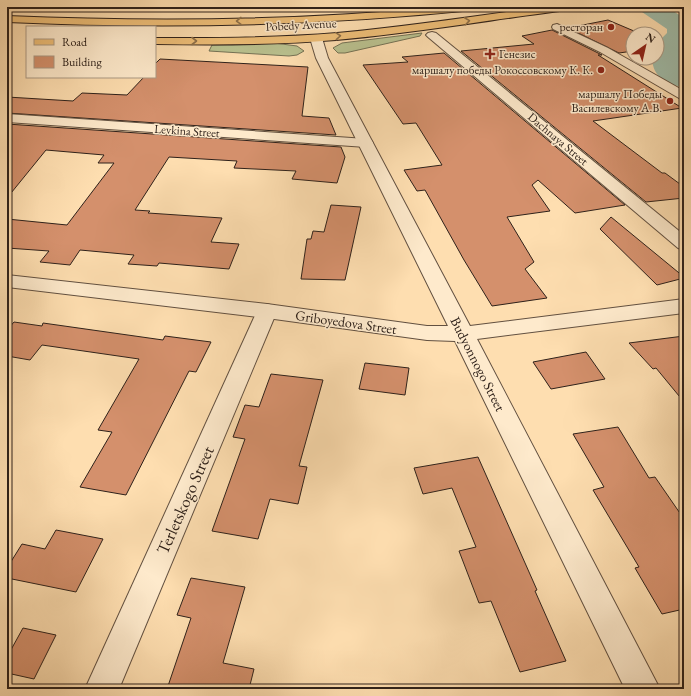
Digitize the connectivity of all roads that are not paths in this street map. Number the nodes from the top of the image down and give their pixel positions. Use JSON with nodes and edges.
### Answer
{"nodes":[{"id":1,"x":473,"y":7,"type":"edge"},
{"id":2,"x":567,"y":7,"type":"edge"},
{"id":3,"x":7,"y":19,"type":"edge"},
{"id":4,"x":29,"y":20,"type":"junction"},
{"id":5,"x":7,"y":22,"type":"edge"},
{"id":6,"x":557,"y":28,"type":"dead end"},
{"id":7,"x":432,"y":34,"type":"dead end"},
{"id":8,"x":316,"y":38,"type":"junction"},
{"id":9,"x":156,"y":41,"type":"edge"},
{"id":10,"x":684,"y":97,"type":"edge"},
{"id":11,"x":7,"y":118,"type":"edge"},
{"id":12,"x":366,"y":143,"type":"junction"},
{"id":13,"x":684,"y":244,"type":"edge"},
{"id":14,"x":7,"y":282,"type":"edge"},
{"id":15,"x":684,"y":306,"type":"edge"},
{"id":16,"x":267,"y":312,"type":"junction"},
{"id":17,"x":463,"y":334,"type":"junction"},
{"id":18,"x":102,"y":689,"type":"edge"},
{"id":19,"x":643,"y":689,"type":"edge"}],
"edges":[{"from":1,"to":4,"type":"main road","name":"Pobedy Avenue","one_way":true},
{"from":8,"to":2,"type":"main road","name":"Pobedy Avenue","one_way":true},
{"from":3,"to":4,"type":"main road","name":"Pobedy Avenue"},
{"from":4,"to":5,"type":"main road"},
{"from":6,"to":10,"type":"street"},
{"from":7,"to":13,"type":"street","name":"Dachnaya Street"},
{"from":9,"to":8,"type":"main road","name":"Pobedy Avenue","one_way":true},
{"from":8,"to":12,"type":"street","name":"Budyonnogo Street"},
{"from":11,"to":12,"type":"street","name":"Levkina Street"},
{"from":12,"to":17,"type":"street","name":"Budyonnogo Street"},
{"from":14,"to":16,"type":"street","name":"Griboyedova Street"},
{"from":15,"to":17,"type":"street","name":"Griboyedova Street"},
{"from":16,"to":17,"type":"street","name":"Griboyedova Street"},
{"from":16,"to":18,"type":"street","name":"Terletskogo Street"},
{"from":17,"to":19,"type":"street","name":"Budyonnogo Street"}]}
